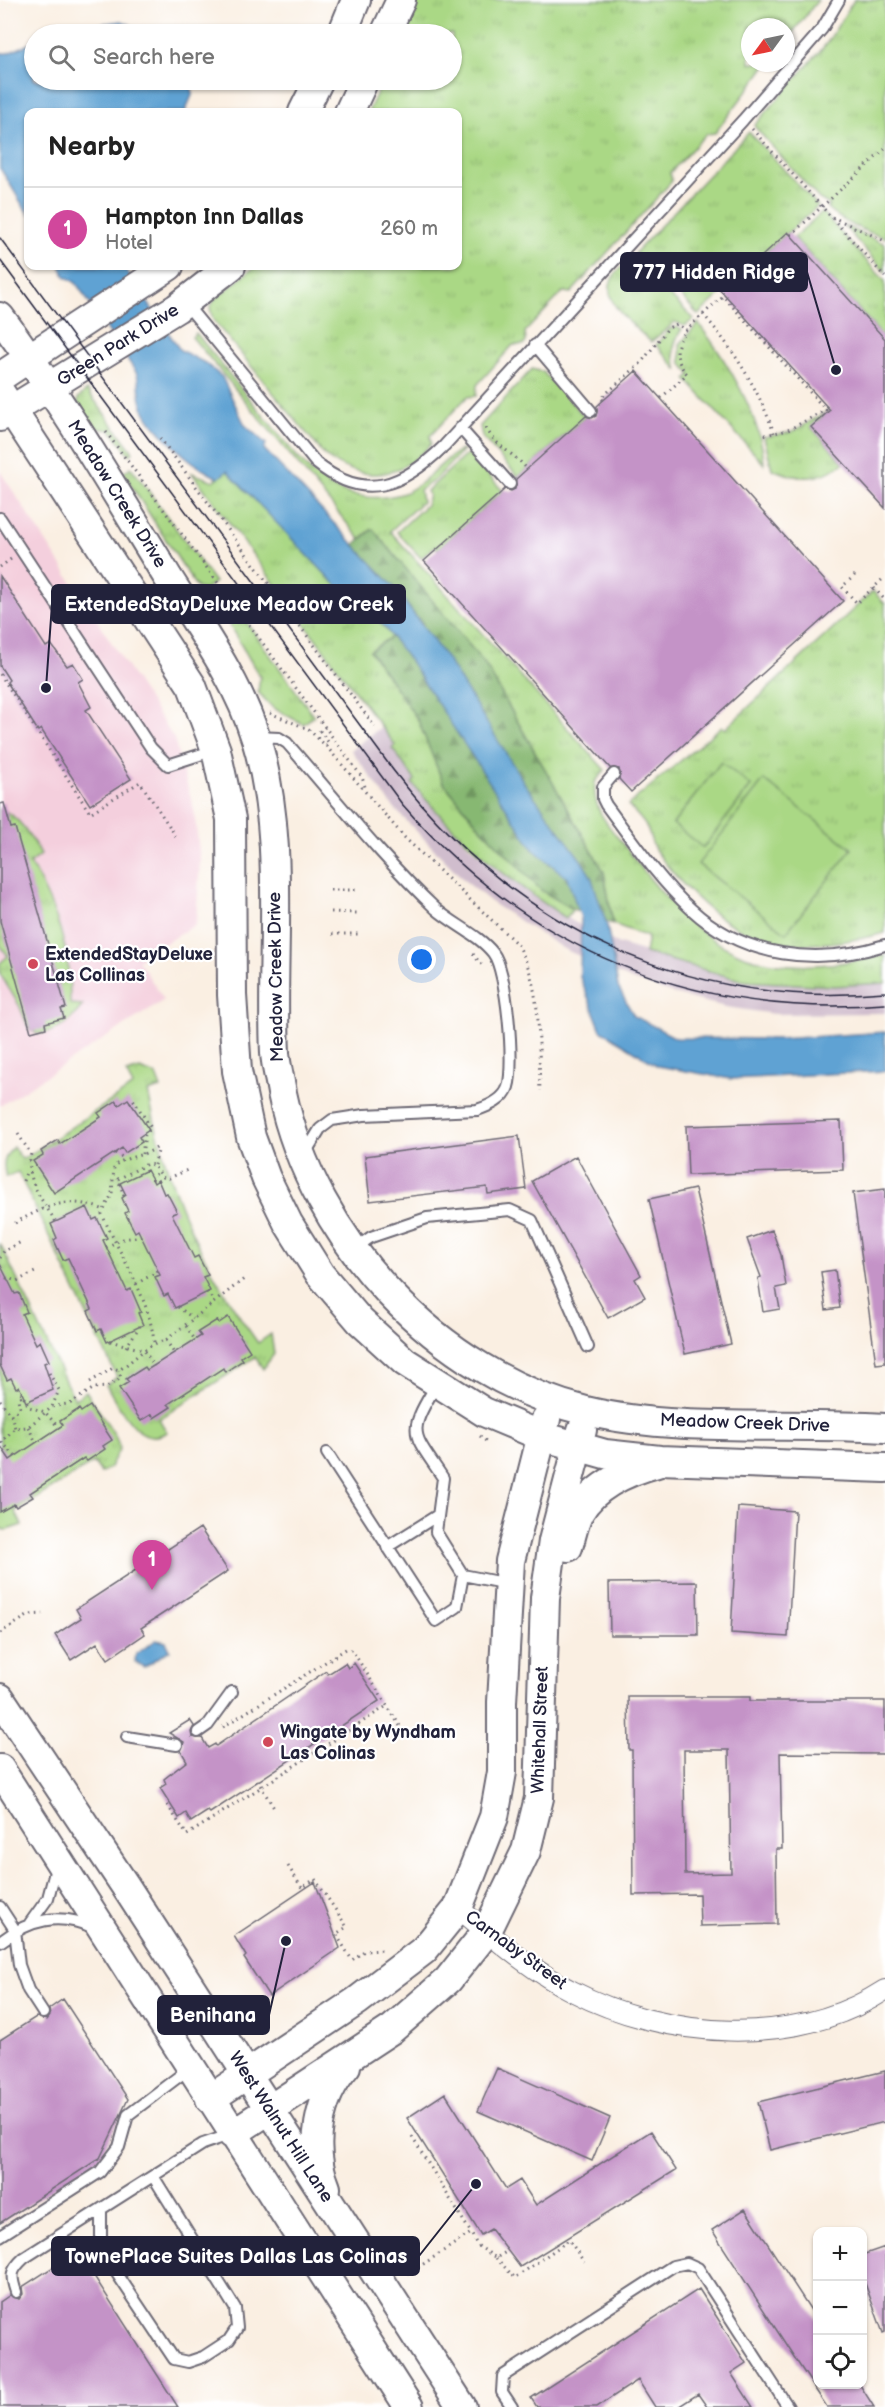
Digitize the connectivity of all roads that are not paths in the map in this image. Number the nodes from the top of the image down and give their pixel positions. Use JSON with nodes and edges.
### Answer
{"nodes":[{"id":1,"x":356,"y":0,"type":"edge"},
{"id":2,"x":400,"y":0,"type":"edge"},
{"id":3,"x":839,"y":0,"type":"edge"},
{"id":4,"x":346,"y":24,"type":"edge"},
{"id":5,"x":389,"y":24,"type":"edge"},
{"id":6,"x":314,"y":90,"type":"edge"},
{"id":7,"x":359,"y":90,"type":"edge"},
{"id":8,"x":305,"y":108,"type":"edge"},
{"id":9,"x":351,"y":108,"type":"edge"},
{"id":10,"x":226,"y":270,"type":"edge"},
{"id":11,"x":162,"y":271,"type":"edge"},
{"id":12,"x":181,"y":305,"type":"junction"},
{"id":13,"x":0,"y":317,"type":"edge"},
{"id":14,"x":535,"y":345,"type":"junction"},
{"id":15,"x":30,"y":357,"type":"junction"},
{"id":16,"x":0,"y":377,"type":"edge"},
{"id":17,"x":51,"y":387,"type":"junction"},
{"id":18,"x":4,"y":407,"type":"edge"},
{"id":19,"x":591,"y":411,"type":"dead end"},
{"id":20,"x":460,"y":428,"type":"junction"},
{"id":21,"x":510,"y":484,"type":"dead end"},
{"id":22,"x":0,"y":518,"type":"edge"},
{"id":23,"x":263,"y":725,"type":"junction"},
{"id":24,"x":216,"y":750,"type":"junction"},
{"id":25,"x":614,"y":774,"type":"dead end"},
{"id":26,"x":885,"y":945,"type":"edge"},
{"id":27,"x":233,"y":1013,"type":"junction"},
{"id":28,"x":302,"y":1161,"type":"junction"},
{"id":29,"x":317,"y":1195,"type":"junction"},
{"id":30,"x":352,"y":1250,"type":"junction"},
{"id":31,"x":588,"y":1347,"type":"dead end"},
{"id":32,"x":437,"y":1384,"type":"junction"},
{"id":33,"x":552,"y":1400,"type":"junction"},
{"id":34,"x":587,"y":1411,"type":"junction"},
{"id":35,"x":484,"y":1412,"type":"junction"},
{"id":36,"x":885,"y":1428,"type":"edge"},
{"id":37,"x":541,"y":1436,"type":"junction"},
{"id":38,"x":577,"y":1447,"type":"junction"},
{"id":39,"x":327,"y":1453,"type":"dead end"},
{"id":40,"x":669,"y":1460,"type":"junction"},
{"id":41,"x":885,"y":1468,"type":"edge"},
{"id":42,"x":529,"y":1483,"type":"junction"},
{"id":43,"x":438,"y":1515,"type":"junction"},
{"id":44,"x":387,"y":1546,"type":"junction"},
{"id":45,"x":463,"y":1575,"type":"junction"},
{"id":46,"x":508,"y":1584,"type":"junction"},
{"id":47,"x":545,"y":1598,"type":"junction"},
{"id":48,"x":232,"y":1692,"type":"dead end"},
{"id":49,"x":0,"y":1698,"type":"edge"},
{"id":50,"x":198,"y":1732,"type":"dead end"},
{"id":51,"x":127,"y":1737,"type":"dead end"},
{"id":52,"x":177,"y":1745,"type":"dead end"},
{"id":53,"x":0,"y":1769,"type":"edge"},
{"id":54,"x":46,"y":1838,"type":"junction"},
{"id":55,"x":0,"y":1907,"type":"edge"},
{"id":56,"x":458,"y":1908,"type":"junction"},
{"id":57,"x":30,"y":1923,"type":"junction"},
{"id":58,"x":15,"y":1930,"type":"junction"},
{"id":59,"x":487,"y":1931,"type":"junction"},
{"id":60,"x":0,"y":1941,"type":"edge"},
{"id":61,"x":118,"y":1952,"type":"junction"},
{"id":62,"x":885,"y":1990,"type":"edge"},
{"id":63,"x":43,"y":2013,"type":"dead end"},
{"id":64,"x":359,"y":2050,"type":"junction"},
{"id":65,"x":190,"y":2068,"type":"junction"},
{"id":66,"x":246,"y":2075,"type":"junction"},
{"id":67,"x":210,"y":2099,"type":"junction"},
{"id":68,"x":269,"y":2111,"type":"junction"},
{"id":69,"x":232,"y":2134,"type":"junction"},
{"id":70,"x":153,"y":2176,"type":"junction"},
{"id":71,"x":101,"y":2209,"type":"junction"},
{"id":72,"x":338,"y":2216,"type":"junction"},
{"id":73,"x":0,"y":2236,"type":"edge"},
{"id":74,"x":16,"y":2292,"type":"dead end"},
{"id":75,"x":409,"y":2407,"type":"edge"},
{"id":76,"x":462,"y":2407,"type":"edge"},
{"id":77,"x":512,"y":2407,"type":"edge"},
{"id":78,"x":788,"y":2407,"type":"edge"}],
"edges":[{"from":1,"to":4,"type":"street"},
{"from":2,"to":5,"type":"street"},
{"from":3,"to":14,"type":"lane"},
{"from":6,"to":8,"type":"street"},
{"from":7,"to":9,"type":"street"},
{"from":10,"to":12,"type":"street","name":"Green Park Drive"},
{"from":11,"to":15,"type":"street","name":"Green Park Drive"},
{"from":12,"to":17,"type":"street","name":"Green Park Drive"},
{"from":12,"to":20,"type":"lane"},
{"from":13,"to":15,"type":"street","name":"Meadow Creek Drive"},
{"from":14,"to":19,"type":"lane"},
{"from":14,"to":20,"type":"lane"},
{"from":15,"to":16,"type":"street","name":"Green Park Drive"},
{"from":15,"to":17,"type":"street","name":"Meadow Creek Drive"},
{"from":17,"to":18,"type":"street","name":"Green Park Drive"},
{"from":17,"to":23,"type":"street","name":"Meadow Creek Drive"},
{"from":18,"to":24,"type":"street"},
{"from":20,"to":21,"type":"lane"},
{"from":22,"to":24,"type":"lane"},
{"from":23,"to":24,"type":"street"},
{"from":23,"to":28,"type":"street","name":"Meadow Creek Drive"},
{"from":23,"to":28,"type":"lane"},
{"from":24,"to":27,"type":"street"},
{"from":25,"to":26,"type":"lane"},
{"from":27,"to":29,"type":"street"},
{"from":27,"to":32,"type":"street"},
{"from":28,"to":29,"type":"street","name":"Meadow Creek Drive"},
{"from":29,"to":30,"type":"street","name":"Meadow Creek Drive"},
{"from":30,"to":31,"type":"lane"},
{"from":30,"to":33,"type":"street","name":"Meadow Creek Drive"},
{"from":32,"to":35,"type":"street"},
{"from":32,"to":43,"type":"lane"},
{"from":33,"to":34,"type":"street","name":"Meadow Creek Drive"},
{"from":33,"to":37,"type":"street","name":"Whitehall Street"},
{"from":34,"to":36,"type":"street","name":"Meadow Creek Drive"},
{"from":34,"to":38,"type":"street","name":"Whitehall Street"},
{"from":35,"to":37,"type":"street"},
{"from":35,"to":42,"type":"street"},
{"from":37,"to":38,"type":"street"},
{"from":37,"to":42,"type":"street","name":"Whitehall Street"},
{"from":38,"to":40,"type":"street"},
{"from":38,"to":47,"type":"street","name":"Whitehall Street"},
{"from":39,"to":44,"type":"lane"},
{"from":40,"to":41,"type":"street"},
{"from":40,"to":47,"type":"street"},
{"from":42,"to":46,"type":"street","name":"Whitehall Street"},
{"from":43,"to":44,"type":"lane"},
{"from":43,"to":45,"type":"lane"},
{"from":44,"to":45,"type":"lane"},
{"from":45,"to":46,"type":"lane"},
{"from":46,"to":56,"type":"street","name":"Whitehall Street"},
{"from":47,"to":59,"type":"street","name":"Whitehall Street"},
{"from":48,"to":50,"type":"lane"},
{"from":49,"to":66,"type":"street","name":"West Walnut Hill Lane"},
{"from":51,"to":52,"type":"lane"},
{"from":53,"to":54,"type":"street"},
{"from":54,"to":57,"type":"lane"},
{"from":54,"to":61,"type":"street"},
{"from":55,"to":58,"type":"lane"},
{"from":56,"to":59,"type":"street","name":"Carnaby Street"},
{"from":56,"to":66,"type":"street","name":"Whitehall Street"},
{"from":57,"to":58,"type":"lane"},
{"from":57,"to":61,"type":"lane"},
{"from":58,"to":60,"type":"lane"},
{"from":58,"to":63,"type":"lane"},
{"from":59,"to":62,"type":"street","name":"Carnaby Street"},
{"from":59,"to":64,"type":"street","name":"Whitehall Street"},
{"from":61,"to":65,"type":"street"},
{"from":64,"to":68,"type":"street","name":"Whitehall Street"},
{"from":64,"to":72,"type":"street"},
{"from":65,"to":67,"type":"street"},
{"from":65,"to":73,"type":"lane"},
{"from":66,"to":67,"type":"street","name":"Whitehall Street"},
{"from":66,"to":68,"type":"street","name":"West Walnut Hill Lane"},
{"from":67,"to":69,"type":"street"},
{"from":68,"to":69,"type":"street","name":"Whitehall Street"},
{"from":68,"to":72,"type":"street","name":"West Walnut Hill Lane"},
{"from":69,"to":70,"type":"lane"},
{"from":69,"to":75,"type":"street"},
{"from":70,"to":71,"type":"lane"},
{"from":70,"to":71,"type":"lane"},
{"from":71,"to":74,"type":"lane"},
{"from":72,"to":76,"type":"street","name":"West Walnut Hill Lane"},
{"from":77,"to":78,"type":"lane"}]}
